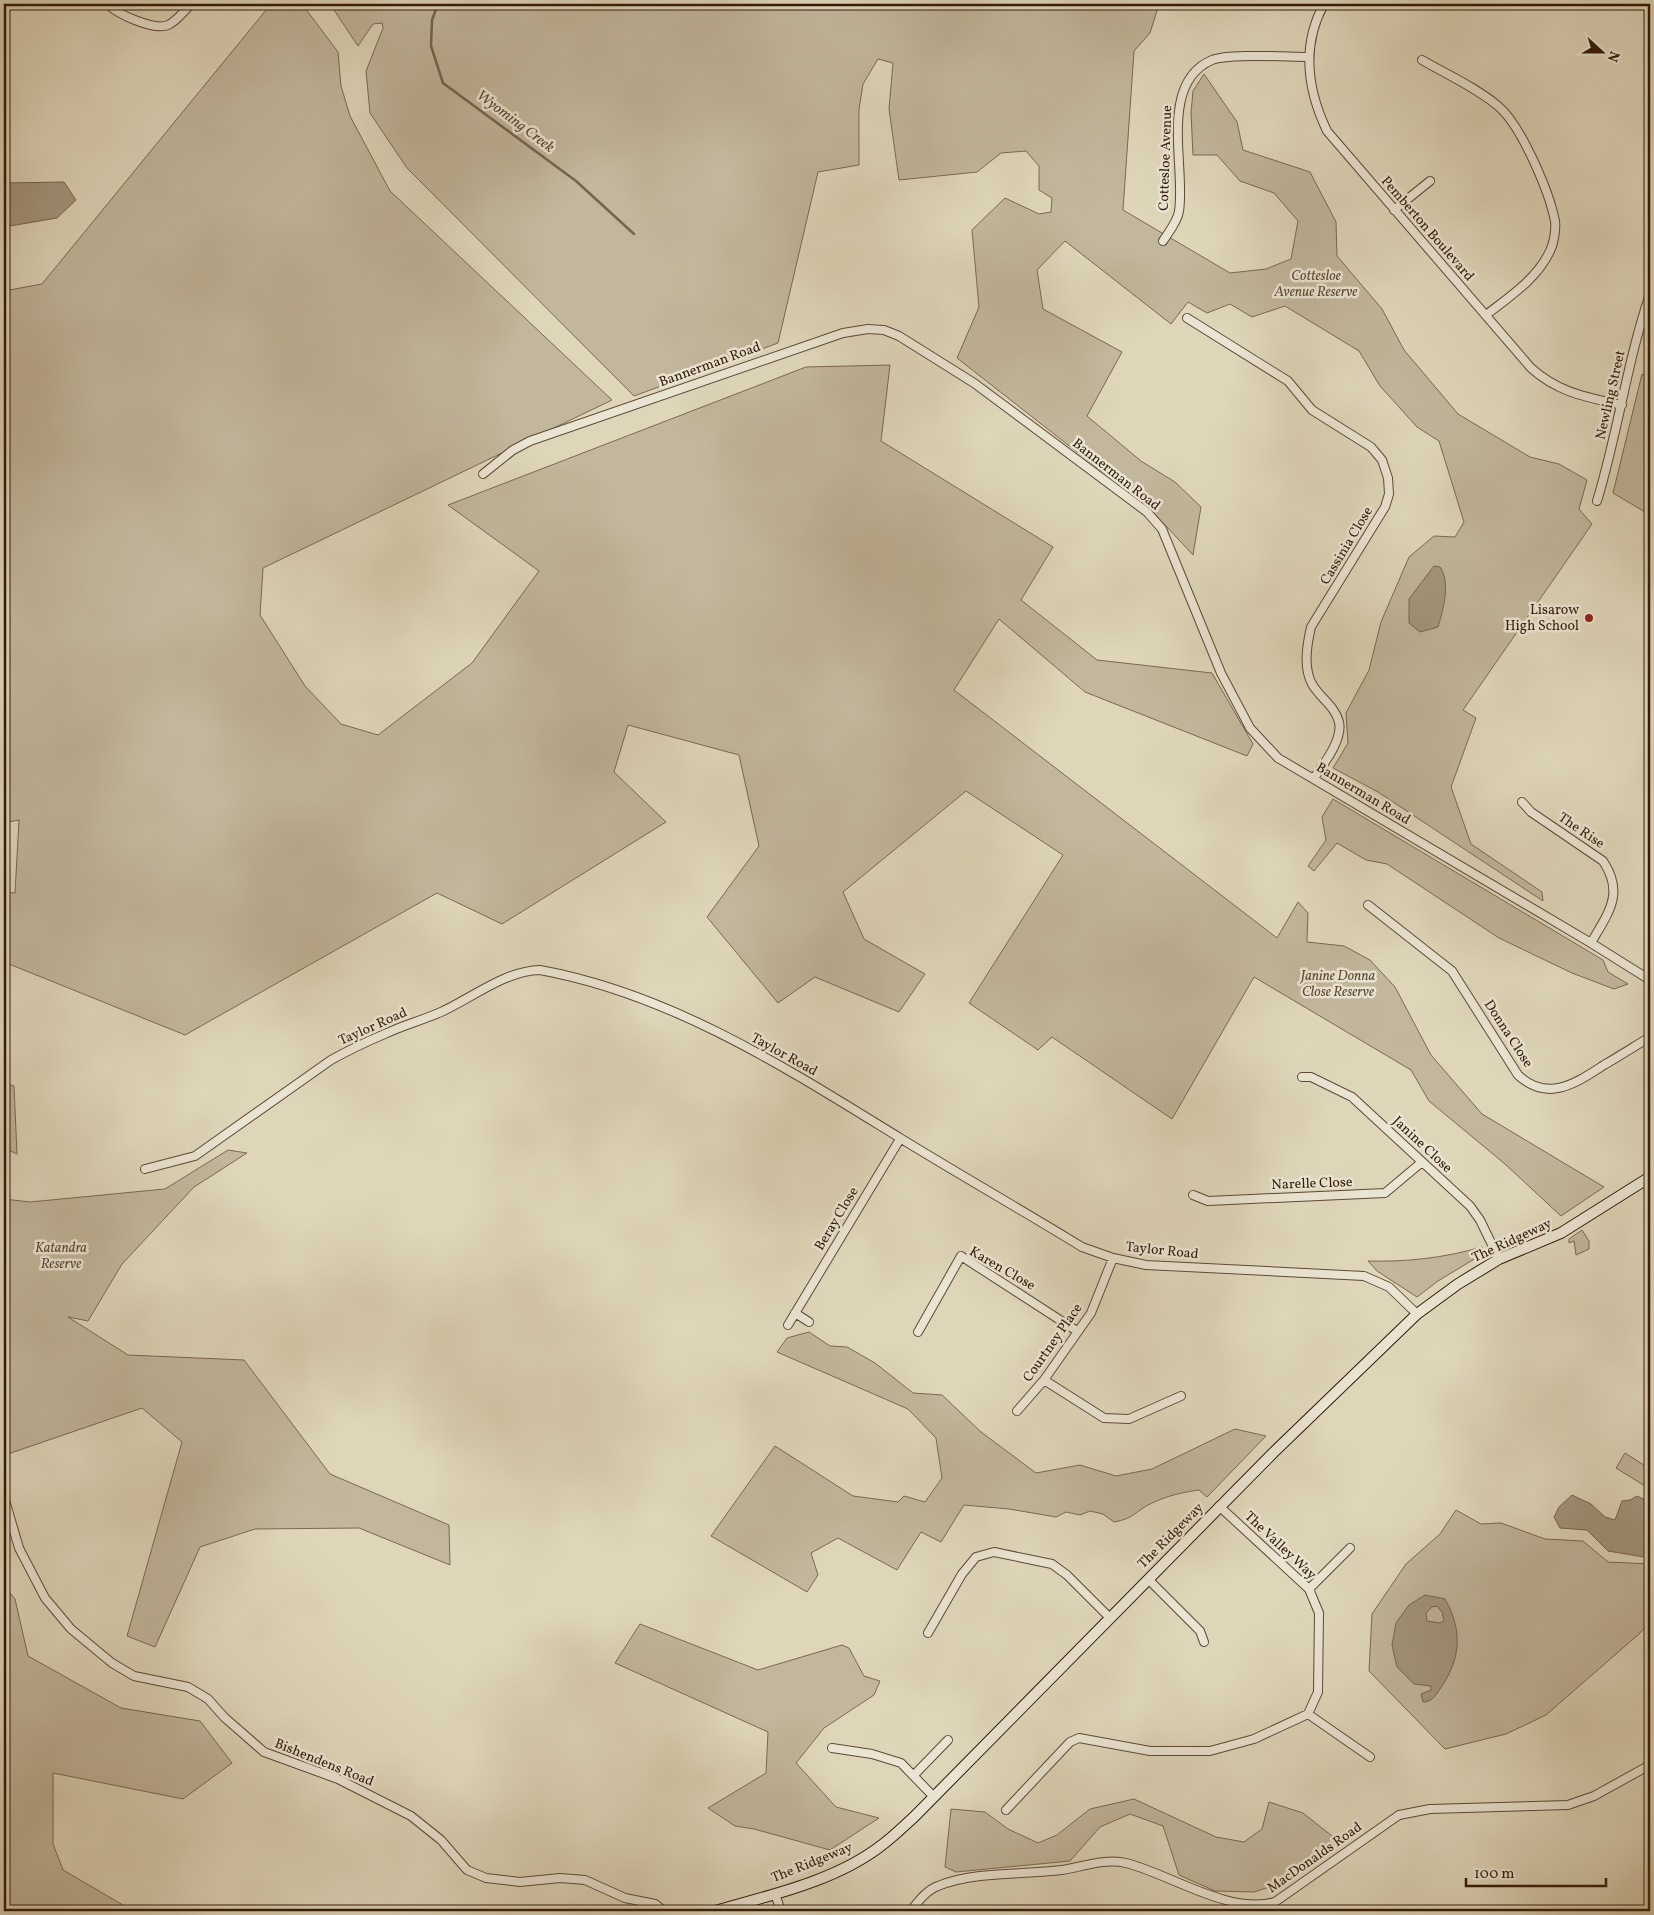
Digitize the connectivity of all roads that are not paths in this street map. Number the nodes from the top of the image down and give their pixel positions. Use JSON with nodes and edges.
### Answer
{"nodes":[{"id":1,"x":108,"y":4,"type":"edge"},
{"id":2,"x":191,"y":4,"type":"edge"},
{"id":3,"x":1324,"y":4,"type":"edge"},
{"id":4,"x":1308,"y":57,"type":"junction"},
{"id":5,"x":1422,"y":60,"type":"dead end"},
{"id":6,"x":1430,"y":181,"type":"dead end"},
{"id":7,"x":1394,"y":210,"type":"junction"},
{"id":8,"x":1164,"y":242,"type":"dead end"},
{"id":9,"x":1650,"y":294,"type":"edge"},
{"id":10,"x":1486,"y":315,"type":"junction"},
{"id":11,"x":1186,"y":318,"type":"dead end"},
{"id":12,"x":1622,"y":406,"type":"junction"},
{"id":13,"x":483,"y":474,"type":"dead end"},
{"id":14,"x":1597,"y":501,"type":"dead end"},
{"id":15,"x":1314,"y":778,"type":"junction"},
{"id":16,"x":1522,"y":802,"type":"dead end"},
{"id":17,"x":1368,"y":906,"type":"dead end"},
{"id":18,"x":1591,"y":943,"type":"junction"},
{"id":19,"x":1650,"y":980,"type":"edge"},
{"id":20,"x":1650,"y":1037,"type":"edge"},
{"id":21,"x":1302,"y":1076,"type":"dead end"},
{"id":22,"x":900,"y":1138,"type":"junction"},
{"id":23,"x":1422,"y":1162,"type":"junction"},
{"id":24,"x":145,"y":1169,"type":"dead end"},
{"id":25,"x":1650,"y":1177,"type":"edge"},
{"id":26,"x":1193,"y":1195,"type":"dead end"},
{"id":27,"x":1113,"y":1258,"type":"junction"},
{"id":28,"x":1499,"y":1259,"type":"junction"},
{"id":29,"x":795,"y":1313,"type":"junction"},
{"id":30,"x":1417,"y":1314,"type":"junction"},
{"id":31,"x":809,"y":1322,"type":"dead end"},
{"id":32,"x":788,"y":1325,"type":"dead end"},
{"id":33,"x":1077,"y":1331,"type":"junction"},
{"id":34,"x":918,"y":1332,"type":"dead end"},
{"id":35,"x":1044,"y":1380,"type":"junction"},
{"id":36,"x":1180,"y":1396,"type":"dead end"},
{"id":37,"x":1017,"y":1410,"type":"dead end"},
{"id":38,"x":4,"y":1497,"type":"edge"},
{"id":39,"x":1219,"y":1506,"type":"junction"},
{"id":40,"x":1350,"y":1548,"type":"dead end"},
{"id":41,"x":1148,"y":1579,"type":"junction"},
{"id":42,"x":1309,"y":1589,"type":"junction"},
{"id":43,"x":1110,"y":1618,"type":"junction"},
{"id":44,"x":928,"y":1633,"type":"dead end"},
{"id":45,"x":1204,"y":1642,"type":"dead end"},
{"id":46,"x":1308,"y":1714,"type":"junction"},
{"id":47,"x":948,"y":1740,"type":"dead end"},
{"id":48,"x":832,"y":1748,"type":"dead end"},
{"id":49,"x":1370,"y":1757,"type":"dead end"},
{"id":50,"x":1650,"y":1765,"type":"edge"},
{"id":51,"x":914,"y":1774,"type":"junction"},
{"id":52,"x":934,"y":1797,"type":"junction"},
{"id":53,"x":1006,"y":1810,"type":"dead end"},
{"id":54,"x":775,"y":1894,"type":"junction"},
{"id":55,"x":664,"y":1911,"type":"edge"},
{"id":56,"x":715,"y":1911,"type":"edge"},
{"id":57,"x":781,"y":1911,"type":"edge"},
{"id":58,"x":911,"y":1911,"type":"edge"}],
"edges":[{"from":1,"to":2,"type":"street"},
{"from":3,"to":4,"type":"street","name":"Pemberton Boulevard"},
{"from":4,"to":7,"type":"street","name":"Pemberton Boulevard"},
{"from":4,"to":8,"type":"street","name":"Cottesloe Avenue"},
{"from":5,"to":10,"type":"street"},
{"from":6,"to":7,"type":"street"},
{"from":7,"to":10,"type":"street","name":"Pemberton Boulevard"},
{"from":9,"to":12,"type":"street","name":"Newling Street"},
{"from":10,"to":12,"type":"street","name":"Pemberton Boulevard"},
{"from":11,"to":15,"type":"street","name":"Cassinia Close"},
{"from":12,"to":14,"type":"street","name":"Newling Street"},
{"from":13,"to":15,"type":"street","name":"Bannerman Road"},
{"from":15,"to":18,"type":"street","name":"Bannerman Road"},
{"from":16,"to":18,"type":"street","name":"The Rise"},
{"from":17,"to":20,"type":"street","name":"Donna Close"},
{"from":18,"to":19,"type":"street","name":"Bannerman Road"},
{"from":21,"to":23,"type":"street","name":"Janine Close"},
{"from":22,"to":24,"type":"street","name":"Taylor Road"},
{"from":22,"to":27,"type":"street","name":"Taylor Road"},
{"from":22,"to":29,"type":"street","name":"Beray Close"},
{"from":23,"to":26,"type":"street","name":"Narelle Close"},
{"from":23,"to":28,"type":"street","name":"Janine Close"},
{"from":25,"to":28,"type":"street","name":"The Ridgeway"},
{"from":27,"to":30,"type":"street","name":"Taylor Road"},
{"from":27,"to":33,"type":"street","name":"Courtney Place"},
{"from":28,"to":30,"type":"street","name":"The Ridgeway"},
{"from":29,"to":31,"type":"street"},
{"from":29,"to":32,"type":"street","name":"Beray Close"},
{"from":30,"to":39,"type":"street","name":"The Ridgeway"},
{"from":33,"to":34,"type":"street","name":"Karen Close"},
{"from":33,"to":35,"type":"street","name":"Courtney Place"},
{"from":35,"to":36,"type":"street"},
{"from":35,"to":37,"type":"street","name":"Courtney Place"},
{"from":38,"to":55,"type":"street","name":"Bishendens Road"},
{"from":39,"to":41,"type":"street","name":"The Ridgeway"},
{"from":39,"to":42,"type":"street","name":"The Valley Way"},
{"from":40,"to":42,"type":"street"},
{"from":41,"to":43,"type":"street","name":"The Ridgeway"},
{"from":41,"to":45,"type":"street"},
{"from":42,"to":46,"type":"street","name":"The Valley Way"},
{"from":43,"to":44,"type":"street"},
{"from":43,"to":52,"type":"street","name":"The Ridgeway"},
{"from":46,"to":49,"type":"street"},
{"from":46,"to":53,"type":"street"},
{"from":47,"to":51,"type":"street"},
{"from":48,"to":51,"type":"street"},
{"from":50,"to":58,"type":"street","name":"MacDonalds Road"},
{"from":51,"to":52,"type":"street"},
{"from":52,"to":54,"type":"street","name":"The Ridgeway"},
{"from":54,"to":56,"type":"street","name":"The Ridgeway"},
{"from":54,"to":57,"type":"street"}]}
